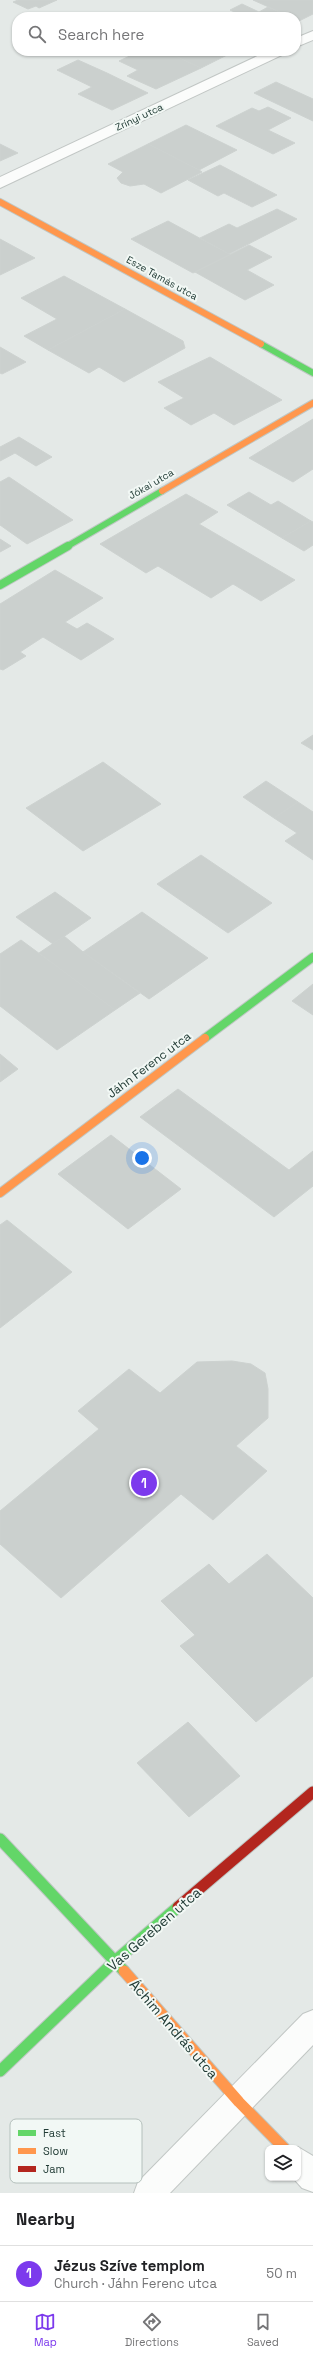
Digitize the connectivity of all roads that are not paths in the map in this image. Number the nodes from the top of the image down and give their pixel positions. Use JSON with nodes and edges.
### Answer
{"nodes":[{"id":1,"x":313,"y":35,"type":"edge"},
{"id":2,"x":301,"y":41,"type":"edge"},
{"id":3,"x":268,"y":56,"type":"edge"},
{"id":4,"x":0,"y":183,"type":"edge"},
{"id":5,"x":0,"y":202,"type":"edge"},
{"id":6,"x":313,"y":374,"type":"edge"},
{"id":7,"x":313,"y":403,"type":"edge"},
{"id":8,"x":0,"y":584,"type":"edge"},
{"id":9,"x":313,"y":956,"type":"edge"},
{"id":10,"x":0,"y":1193,"type":"edge"},
{"id":11,"x":313,"y":1792,"type":"edge"},
{"id":12,"x":0,"y":1839,"type":"edge"},
{"id":13,"x":114,"y":1961,"type":"junction"},
{"id":14,"x":313,"y":2024,"type":"edge"},
{"id":15,"x":0,"y":2071,"type":"edge"},
{"id":16,"x":239,"y":2102,"type":"junction"},
{"id":17,"x":281,"y":2145,"type":"edge"},
{"id":18,"x":301,"y":2165,"type":"edge"},
{"id":19,"x":313,"y":2177,"type":"edge"},
{"id":20,"x":149,"y":2193,"type":"edge"}],
"edges":[{"from":1,"to":2,"type":"street"},
{"from":3,"to":4,"type":"street","name":"Zrínyi utca"},
{"from":5,"to":6,"type":"street","name":"Esze Tamás utca"},
{"from":7,"to":8,"type":"street","name":"Jókai utca"},
{"from":9,"to":10,"type":"street","name":"Jáhn Ferenc utca"},
{"from":11,"to":13,"type":"street","name":"Vas Gereben utca"},
{"from":12,"to":13,"type":"street","name":"Áchim András utca"},
{"from":13,"to":15,"type":"street","name":"Vas Gereben utca"},
{"from":13,"to":16,"type":"street","name":"Áchim András utca"},
{"from":14,"to":16,"type":"street"},
{"from":16,"to":17,"type":"street","name":"Áchim András utca"},
{"from":16,"to":20,"type":"street"},
{"from":18,"to":19,"type":"street"}]}
